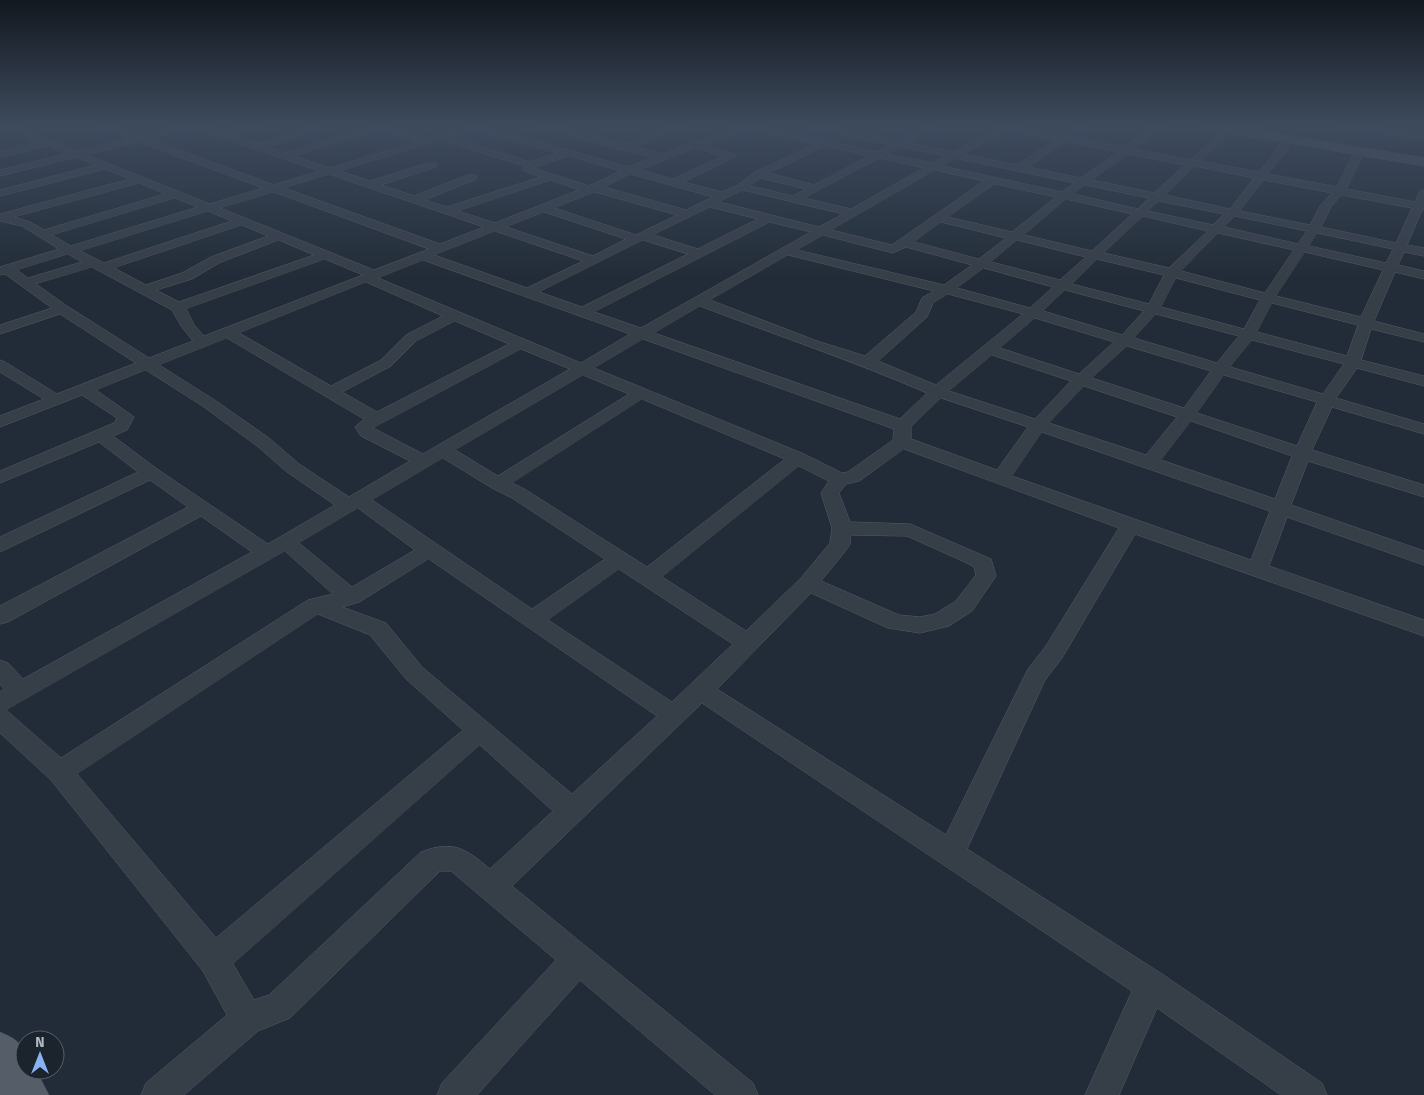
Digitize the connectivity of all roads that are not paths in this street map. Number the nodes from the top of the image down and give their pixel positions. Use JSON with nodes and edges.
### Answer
{"nodes":[{"id":1,"x":66,"y":176,"type":"edge"},
{"id":2,"x":131,"y":176,"type":"edge"},
{"id":3,"x":240,"y":176,"type":"edge"},
{"id":4,"x":300,"y":176,"type":"edge"},
{"id":5,"x":350,"y":176,"type":"edge"},
{"id":6,"x":397,"y":176,"type":"edge"},
{"id":7,"x":550,"y":176,"type":"joint"},
{"id":8,"x":619,"y":176,"type":"edge"},
{"id":9,"x":653,"y":176,"type":"edge"},
{"id":10,"x":687,"y":176,"type":"edge"},
{"id":11,"x":756,"y":176,"type":"edge"},
{"id":12,"x":767,"y":176,"type":"edge"},
{"id":13,"x":838,"y":176,"type":"edge"},
{"id":14,"x":919,"y":176,"type":"edge"},
{"id":15,"x":974,"y":176,"type":"edge"},
{"id":16,"x":1057,"y":176,"type":"edge"},
{"id":17,"x":1092,"y":176,"type":"edge"},
{"id":18,"x":1178,"y":176,"type":"edge"},
{"id":19,"x":1261,"y":176,"type":"joint"},
{"id":20,"x":1347,"y":176,"type":"edge"},
{"id":21,"x":472,"y":177,"type":"dead end"},
{"id":22,"x":140,"y":180,"type":"junction"},
{"id":23,"x":993,"y":180,"type":"junction"},
{"id":24,"x":674,"y":182,"type":"junction"},
{"id":25,"x":1084,"y":182,"type":"junction"},
{"id":26,"x":369,"y":185,"type":"junction"},
{"id":27,"x":742,"y":187,"type":"junction"},
{"id":28,"x":272,"y":188,"type":"junction"},
{"id":29,"x":815,"y":188,"type":"junction"},
{"id":30,"x":592,"y":189,"type":"junction"},
{"id":31,"x":1340,"y":191,"type":"junction"},
{"id":32,"x":0,"y":193,"type":"edge"},
{"id":33,"x":1424,"y":193,"type":"edge"},
{"id":34,"x":176,"y":194,"type":"junction"},
{"id":35,"x":723,"y":196,"type":"junction"},
{"id":36,"x":1064,"y":196,"type":"junction"},
{"id":37,"x":1156,"y":196,"type":"junction"},
{"id":38,"x":795,"y":199,"type":"junction"},
{"id":39,"x":414,"y":200,"type":"junction"},
{"id":40,"x":710,"y":203,"type":"junction"},
{"id":41,"x":208,"y":207,"type":"junction"},
{"id":42,"x":1422,"y":207,"type":"edge"},
{"id":43,"x":544,"y":208,"type":"junction"},
{"id":44,"x":446,"y":211,"type":"junction"},
{"id":45,"x":1233,"y":212,"type":"junction"},
{"id":46,"x":854,"y":213,"type":"junction"},
{"id":47,"x":1138,"y":213,"type":"junction"},
{"id":48,"x":687,"y":214,"type":"junction"},
{"id":49,"x":0,"y":217,"type":"edge"},
{"id":50,"x":769,"y":218,"type":"junction"},
{"id":51,"x":941,"y":219,"type":"junction"},
{"id":52,"x":243,"y":222,"type":"junction"},
{"id":53,"x":26,"y":224,"type":"junction"},
{"id":54,"x":496,"y":227,"type":"junction"},
{"id":55,"x":1314,"y":229,"type":"junction"},
{"id":56,"x":1215,"y":230,"type":"junction"},
{"id":57,"x":0,"y":231,"type":"edge"},
{"id":58,"x":821,"y":231,"type":"junction"},
{"id":59,"x":42,"y":234,"type":"junction"},
{"id":60,"x":279,"y":236,"type":"junction"},
{"id":61,"x":1014,"y":236,"type":"junction"},
{"id":62,"x":640,"y":237,"type":"junction"},
{"id":63,"x":904,"y":243,"type":"junction"},
{"id":64,"x":1399,"y":247,"type":"junction"},
{"id":65,"x":441,"y":249,"type":"junction"},
{"id":66,"x":1301,"y":249,"type":"junction"},
{"id":67,"x":69,"y":250,"type":"junction"},
{"id":68,"x":787,"y":251,"type":"junction"},
{"id":69,"x":1424,"y":252,"type":"edge"},
{"id":70,"x":698,"y":253,"type":"junction"},
{"id":71,"x":325,"y":255,"type":"junction"},
{"id":72,"x":424,"y":256,"type":"junction"},
{"id":73,"x":1094,"y":256,"type":"junction"},
{"id":74,"x":593,"y":260,"type":"junction"},
{"id":75,"x":984,"y":263,"type":"junction"},
{"id":76,"x":97,"y":265,"type":"junction"},
{"id":77,"x":1391,"y":268,"type":"junction"},
{"id":78,"x":4,"y":270,"type":"edge"},
{"id":79,"x":1172,"y":273,"type":"junction"},
{"id":80,"x":1424,"y":275,"type":"edge"},
{"id":81,"x":371,"y":276,"type":"junction"},
{"id":82,"x":25,"y":283,"type":"junction"},
{"id":83,"x":1064,"y":284,"type":"junction"},
{"id":84,"x":944,"y":289,"type":"junction"},
{"id":85,"x":144,"y":290,"type":"junction"},
{"id":86,"x":527,"y":293,"type":"junction"},
{"id":87,"x":1268,"y":298,"type":"junction"},
{"id":88,"x":699,"y":301,"type":"junction"},
{"id":89,"x":178,"y":307,"type":"junction"},
{"id":90,"x":62,"y":309,"type":"junction"},
{"id":91,"x":1153,"y":309,"type":"junction"},
{"id":92,"x":581,"y":312,"type":"junction"},
{"id":93,"x":1033,"y":314,"type":"junction"},
{"id":94,"x":454,"y":316,"type":"junction"},
{"id":95,"x":1366,"y":322,"type":"junction"},
{"id":96,"x":0,"y":330,"type":"edge"},
{"id":97,"x":227,"y":332,"type":"junction"},
{"id":98,"x":641,"y":334,"type":"junction"},
{"id":99,"x":1248,"y":335,"type":"junction"},
{"id":100,"x":1424,"y":338,"type":"edge"},
{"id":101,"x":1124,"y":341,"type":"junction"},
{"id":102,"x":202,"y":342,"type":"junction"},
{"id":103,"x":520,"y":344,"type":"junction"},
{"id":104,"x":990,"y":349,"type":"junction"},
{"id":105,"x":868,"y":362,"type":"junction"},
{"id":106,"x":1353,"y":362,"type":"junction"},
{"id":107,"x":148,"y":364,"type":"junction"},
{"id":108,"x":581,"y":369,"type":"junction"},
{"id":109,"x":1220,"y":369,"type":"junction"},
{"id":110,"x":4,"y":371,"type":"edge"},
{"id":111,"x":1082,"y":379,"type":"junction"},
{"id":112,"x":1424,"y":381,"type":"edge"},
{"id":113,"x":84,"y":389,"type":"junction"},
{"id":114,"x":331,"y":392,"type":"junction"},
{"id":115,"x":938,"y":392,"type":"junction"},
{"id":116,"x":641,"y":393,"type":"junction"},
{"id":117,"x":56,"y":400,"type":"junction"},
{"id":118,"x":1326,"y":400,"type":"junction"},
{"id":119,"x":1188,"y":414,"type":"junction"},
{"id":120,"x":377,"y":419,"type":"junction"},
{"id":121,"x":0,"y":422,"type":"edge"},
{"id":122,"x":1038,"y":425,"type":"junction"},
{"id":123,"x":1424,"y":429,"type":"edge"},
{"id":124,"x":902,"y":434,"type":"junction"},
{"id":125,"x":101,"y":435,"type":"junction"},
{"id":126,"x":444,"y":450,"type":"junction"},
{"id":127,"x":1302,"y":452,"type":"junction"},
{"id":128,"x":798,"y":458,"type":"junction"},
{"id":129,"x":423,"y":461,"type":"junction"},
{"id":130,"x":1150,"y":462,"type":"junction"},
{"id":131,"x":151,"y":473,"type":"junction"},
{"id":132,"x":0,"y":478,"type":"edge"},
{"id":133,"x":840,"y":478,"type":"junction"},
{"id":134,"x":1001,"y":478,"type":"junction"},
{"id":135,"x":498,"y":484,"type":"junction"},
{"id":136,"x":1424,"y":491,"type":"edge"},
{"id":137,"x":354,"y":502,"type":"junction"},
{"id":138,"x":201,"y":508,"type":"junction"},
{"id":139,"x":1282,"y":508,"type":"junction"},
{"id":140,"x":1130,"y":525,"type":"junction"},
{"id":141,"x":842,"y":528,"type":"junction"},
{"id":142,"x":286,"y":542,"type":"junction"},
{"id":143,"x":0,"y":545,"type":"edge"},
{"id":144,"x":429,"y":550,"type":"junction"},
{"id":145,"x":267,"y":553,"type":"junction"},
{"id":146,"x":1423,"y":554,"type":"edge"},
{"id":147,"x":619,"y":559,"type":"junction"},
{"id":148,"x":1257,"y":570,"type":"junction"},
{"id":149,"x":648,"y":577,"type":"junction"},
{"id":150,"x":808,"y":583,"type":"junction"},
{"id":151,"x":351,"y":597,"type":"junction"},
{"id":152,"x":316,"y":605,"type":"junction"},
{"id":153,"x":0,"y":616,"type":"edge"},
{"id":154,"x":532,"y":620,"type":"junction"},
{"id":155,"x":1424,"y":628,"type":"edge"},
{"id":156,"x":749,"y":644,"type":"junction"},
{"id":157,"x":0,"y":669,"type":"edge"},
{"id":158,"x":701,"y":690,"type":"junction"},
{"id":159,"x":20,"y":691,"type":"junction"},
{"id":160,"x":0,"y":703,"type":"edge"},
{"id":161,"x":673,"y":715,"type":"junction"},
{"id":162,"x":0,"y":718,"type":"edge"},
{"id":163,"x":479,"y":732,"type":"junction"},
{"id":164,"x":60,"y":772,"type":"junction"},
{"id":165,"x":572,"y":811,"type":"junction"},
{"id":166,"x":951,"y":853,"type":"junction"},
{"id":167,"x":491,"y":887,"type":"junction"},
{"id":168,"x":578,"y":959,"type":"junction"},
{"id":169,"x":214,"y":960,"type":"junction"},
{"id":170,"x":1151,"y":986,"type":"junction"},
{"id":171,"x":247,"y":1019,"type":"junction"},
{"id":172,"x":0,"y":1054,"type":"edge"},
{"id":173,"x":25,"y":1095,"type":"edge"},
{"id":174,"x":158,"y":1095,"type":"edge"},
{"id":175,"x":454,"y":1095,"type":"edge"},
{"id":176,"x":741,"y":1095,"type":"edge"},
{"id":177,"x":1102,"y":1095,"type":"edge"},
{"id":178,"x":1310,"y":1095,"type":"edge"}],
"edges":[{"from":1,"to":32,"type":"street"},
{"from":2,"to":22,"type":"street"},
{"from":3,"to":28,"type":"street"},
{"from":4,"to":28,"type":"street"},
{"from":5,"to":26,"type":"street"},
{"from":6,"to":26,"type":"street"},
{"from":7,"to":30,"type":"street"},
{"from":7,"to":44,"type":"street"},
{"from":8,"to":30,"type":"street"},
{"from":9,"to":24,"type":"street"},
{"from":10,"to":24,"type":"street"},
{"from":11,"to":27,"type":"street"},
{"from":12,"to":29,"type":"street"},
{"from":13,"to":29,"type":"street"},
{"from":14,"to":46,"type":"street"},
{"from":15,"to":23,"type":"street"},
{"from":16,"to":25,"type":"street"},
{"from":17,"to":25,"type":"street"},
{"from":18,"to":37,"type":"street"},
{"from":19,"to":31,"type":"street"},
{"from":19,"to":45,"type":"street"},
{"from":20,"to":31,"type":"street"},
{"from":21,"to":39,"type":"street"},
{"from":22,"to":34,"type":"street"},
{"from":22,"to":49,"type":"street"},
{"from":23,"to":36,"type":"street"},
{"from":23,"to":51,"type":"street"},
{"from":24,"to":35,"type":"street"},
{"from":25,"to":36,"type":"street"},
{"from":25,"to":37,"type":"street"},
{"from":26,"to":39,"type":"street"},
{"from":27,"to":35,"type":"street"},
{"from":27,"to":38,"type":"street"},
{"from":28,"to":41,"type":"street"},
{"from":28,"to":65,"type":"street"},
{"from":29,"to":38,"type":"street"},
{"from":30,"to":43,"type":"street"},
{"from":30,"to":48,"type":"street"},
{"from":31,"to":42,"type":"street"},
{"from":31,"to":55,"type":"street"},
{"from":33,"to":42,"type":"street"},
{"from":34,"to":41,"type":"street"},
{"from":34,"to":59,"type":"street"},
{"from":35,"to":40,"type":"street"},
{"from":36,"to":47,"type":"street"},
{"from":36,"to":61,"type":"street"},
{"from":37,"to":45,"type":"street"},
{"from":37,"to":47,"type":"street"},
{"from":38,"to":46,"type":"street"},
{"from":39,"to":44,"type":"street"},
{"from":40,"to":48,"type":"street"},
{"from":40,"to":50,"type":"street"},
{"from":41,"to":52,"type":"street"},
{"from":41,"to":67,"type":"street"},
{"from":42,"to":64,"type":"street"},
{"from":43,"to":54,"type":"street"},
{"from":43,"to":62,"type":"street"},
{"from":44,"to":54,"type":"street"},
{"from":45,"to":55,"type":"street"},
{"from":45,"to":56,"type":"street"},
{"from":46,"to":58,"type":"street"},
{"from":47,"to":56,"type":"street"},
{"from":47,"to":73,"type":"street"},
{"from":48,"to":62,"type":"street"},
{"from":49,"to":53,"type":"street"},
{"from":50,"to":58,"type":"street"},
{"from":50,"to":70,"type":"street"},
{"from":51,"to":61,"type":"street"},
{"from":51,"to":63,"type":"street"},
{"from":52,"to":60,"type":"street"},
{"from":52,"to":76,"type":"street"},
{"from":53,"to":57,"type":"street"},
{"from":53,"to":59,"type":"street"},
{"from":54,"to":65,"type":"street"},
{"from":54,"to":74,"type":"street"},
{"from":55,"to":64,"type":"street"},
{"from":55,"to":66,"type":"street"},
{"from":56,"to":66,"type":"street"},
{"from":56,"to":79,"type":"street"},
{"from":58,"to":63,"type":"street"},
{"from":58,"to":68,"type":"street"},
{"from":59,"to":67,"type":"street"},
{"from":60,"to":71,"type":"street"},
{"from":60,"to":85,"type":"street"},
{"from":61,"to":73,"type":"street"},
{"from":61,"to":75,"type":"street"},
{"from":62,"to":70,"type":"street"},
{"from":62,"to":74,"type":"street"},
{"from":63,"to":75,"type":"street"},
{"from":64,"to":69,"type":"street"},
{"from":64,"to":77,"type":"street"},
{"from":65,"to":72,"type":"street"},
{"from":66,"to":77,"type":"street"},
{"from":66,"to":87,"type":"street"},
{"from":67,"to":76,"type":"street"},
{"from":67,"to":78,"type":"street"},
{"from":68,"to":84,"type":"street"},
{"from":68,"to":88,"type":"street"},
{"from":70,"to":92,"type":"street"},
{"from":71,"to":81,"type":"street"},
{"from":71,"to":89,"type":"street"},
{"from":72,"to":81,"type":"street"},
{"from":72,"to":86,"type":"street"},
{"from":73,"to":79,"type":"street"},
{"from":73,"to":83,"type":"street"},
{"from":74,"to":86,"type":"street"},
{"from":75,"to":83,"type":"street"},
{"from":75,"to":84,"type":"street"},
{"from":76,"to":82,"type":"street"},
{"from":76,"to":85,"type":"street"},
{"from":77,"to":80,"type":"street"},
{"from":77,"to":95,"type":"street"},
{"from":78,"to":82,"type":"street"},
{"from":79,"to":87,"type":"street"},
{"from":79,"to":91,"type":"street"},
{"from":81,"to":94,"type":"street"},
{"from":81,"to":97,"type":"street"},
{"from":82,"to":90,"type":"street"},
{"from":83,"to":91,"type":"street"},
{"from":83,"to":93,"type":"street"},
{"from":84,"to":93,"type":"street"},
{"from":84,"to":105,"type":"street"},
{"from":85,"to":89,"type":"street"},
{"from":86,"to":92,"type":"street"},
{"from":87,"to":95,"type":"street"},
{"from":87,"to":99,"type":"street"},
{"from":88,"to":98,"type":"street"},
{"from":88,"to":105,"type":"street"},
{"from":89,"to":102,"type":"street"},
{"from":90,"to":96,"type":"street"},
{"from":90,"to":107,"type":"street"},
{"from":91,"to":99,"type":"street"},
{"from":91,"to":101,"type":"street"},
{"from":92,"to":98,"type":"street"},
{"from":93,"to":101,"type":"street"},
{"from":93,"to":104,"type":"street"},
{"from":94,"to":103,"type":"street"},
{"from":94,"to":114,"type":"street"},
{"from":95,"to":100,"type":"street"},
{"from":95,"to":106,"type":"street"},
{"from":97,"to":102,"type":"street"},
{"from":97,"to":114,"type":"street"},
{"from":98,"to":108,"type":"street"},
{"from":98,"to":124,"type":"street"},
{"from":99,"to":106,"type":"street"},
{"from":99,"to":109,"type":"street"},
{"from":101,"to":109,"type":"street"},
{"from":101,"to":111,"type":"street"},
{"from":102,"to":107,"type":"street"},
{"from":103,"to":108,"type":"street"},
{"from":103,"to":120,"type":"street"},
{"from":104,"to":111,"type":"street"},
{"from":104,"to":115,"type":"street"},
{"from":105,"to":115,"type":"street"},
{"from":106,"to":112,"type":"street"},
{"from":106,"to":118,"type":"street"},
{"from":107,"to":113,"type":"street"},
{"from":107,"to":137,"type":"street"},
{"from":108,"to":116,"type":"street"},
{"from":108,"to":126,"type":"street"},
{"from":109,"to":118,"type":"street"},
{"from":109,"to":119,"type":"street"},
{"from":110,"to":117,"type":"street"},
{"from":111,"to":119,"type":"street"},
{"from":111,"to":122,"type":"street"},
{"from":113,"to":117,"type":"street"},
{"from":113,"to":125,"type":"street"},
{"from":114,"to":120,"type":"street"},
{"from":115,"to":122,"type":"street"},
{"from":115,"to":124,"type":"street"},
{"from":116,"to":128,"type":"street"},
{"from":116,"to":135,"type":"street"},
{"from":117,"to":121,"type":"street"},
{"from":118,"to":123,"type":"street"},
{"from":118,"to":127,"type":"street"},
{"from":119,"to":127,"type":"street"},
{"from":119,"to":130,"type":"street"},
{"from":120,"to":129,"type":"street"},
{"from":122,"to":130,"type":"street"},
{"from":122,"to":134,"type":"street"},
{"from":124,"to":133,"type":"street"},
{"from":124,"to":134,"type":"street"},
{"from":125,"to":131,"type":"street"},
{"from":125,"to":132,"type":"street"},
{"from":126,"to":129,"type":"street"},
{"from":126,"to":135,"type":"street"},
{"from":127,"to":136,"type":"street"},
{"from":127,"to":139,"type":"street"},
{"from":128,"to":133,"type":"street"},
{"from":128,"to":149,"type":"street"},
{"from":129,"to":137,"type":"street"},
{"from":130,"to":139,"type":"street"},
{"from":131,"to":138,"type":"street"},
{"from":131,"to":143,"type":"street"},
{"from":133,"to":141,"type":"street"},
{"from":134,"to":140,"type":"street"},
{"from":135,"to":147,"type":"street"},
{"from":137,"to":142,"type":"street"},
{"from":137,"to":144,"type":"street"},
{"from":138,"to":145,"type":"street"},
{"from":138,"to":153,"type":"street"},
{"from":139,"to":146,"type":"street"},
{"from":139,"to":148,"type":"street"},
{"from":140,"to":148,"type":"street"},
{"from":140,"to":166,"type":"street"},
{"from":141,"to":150,"type":"street"},
{"from":141,"to":150,"type":"street"},
{"from":142,"to":145,"type":"street"},
{"from":142,"to":151,"type":"street"},
{"from":144,"to":151,"type":"street"},
{"from":144,"to":154,"type":"street"},
{"from":145,"to":159,"type":"street"},
{"from":147,"to":149,"type":"street"},
{"from":147,"to":154,"type":"street"},
{"from":148,"to":155,"type":"street"},
{"from":149,"to":156,"type":"street"},
{"from":150,"to":156,"type":"street"},
{"from":151,"to":152,"type":"street"},
{"from":152,"to":163,"type":"street"},
{"from":152,"to":164,"type":"street"},
{"from":154,"to":161,"type":"street"},
{"from":156,"to":158,"type":"street"},
{"from":157,"to":159,"type":"street"},
{"from":158,"to":161,"type":"street"},
{"from":158,"to":166,"type":"street"},
{"from":159,"to":160,"type":"street"},
{"from":161,"to":165,"type":"street"},
{"from":162,"to":164,"type":"street"},
{"from":163,"to":165,"type":"street"},
{"from":163,"to":169,"type":"street"},
{"from":164,"to":169,"type":"street"},
{"from":165,"to":167,"type":"street"},
{"from":166,"to":170,"type":"street"},
{"from":167,"to":168,"type":"street"},
{"from":167,"to":171,"type":"street"},
{"from":168,"to":175,"type":"street"},
{"from":168,"to":176,"type":"street"},
{"from":169,"to":171,"type":"street"},
{"from":170,"to":177,"type":"street"},
{"from":170,"to":178,"type":"street"},
{"from":171,"to":174,"type":"street"},
{"from":172,"to":173,"type":"main road"}]}
